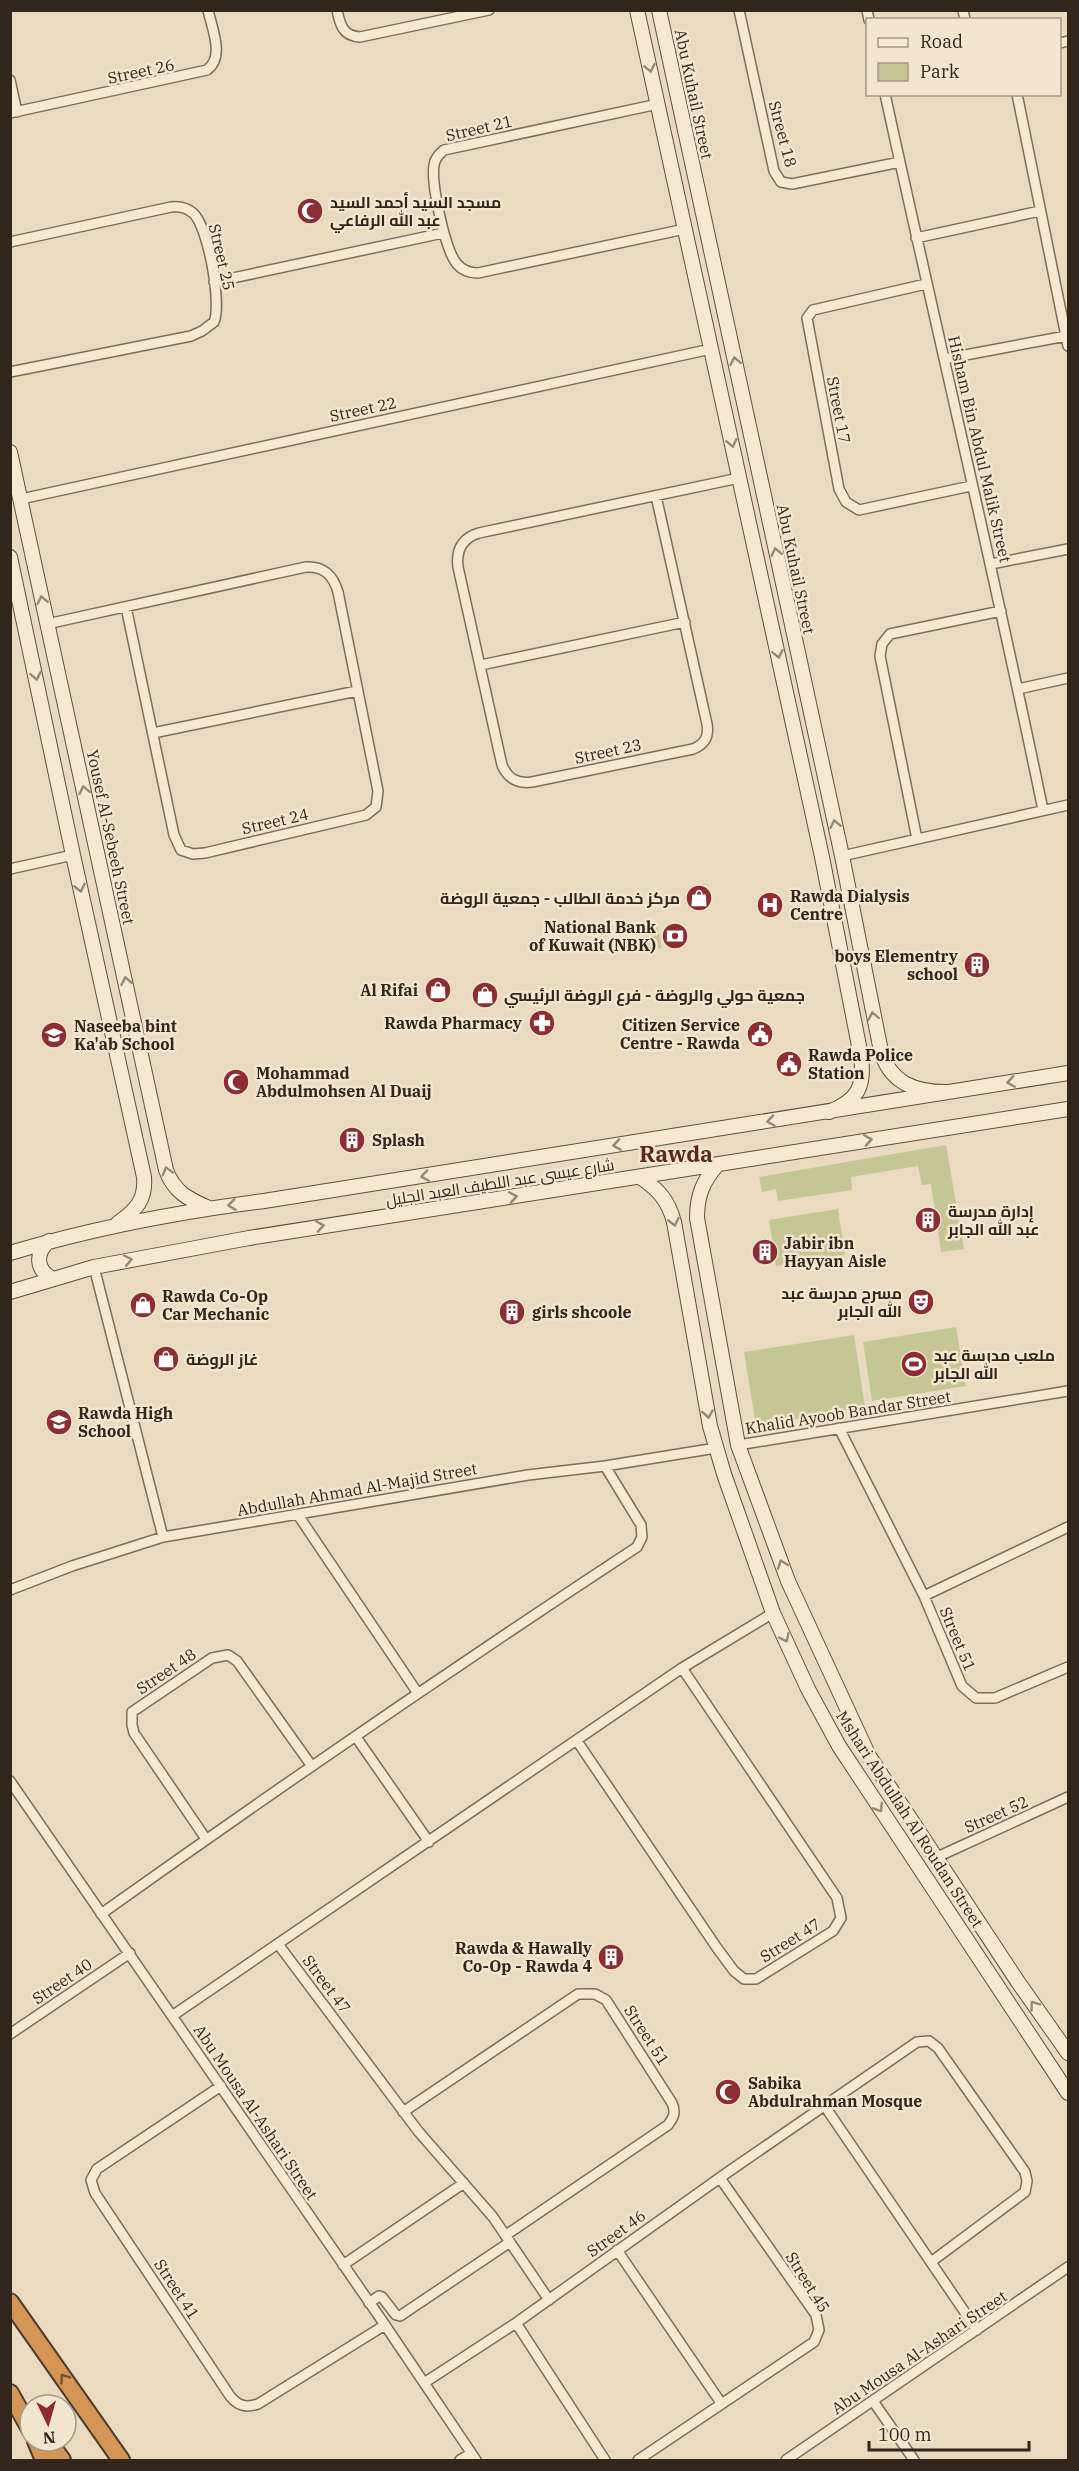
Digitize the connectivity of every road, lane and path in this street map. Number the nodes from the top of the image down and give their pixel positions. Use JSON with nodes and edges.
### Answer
{"nodes":[{"id":1,"x":208,"y":10,"type":"edge"},
{"id":2,"x":337,"y":10,"type":"edge"},
{"id":3,"x":489,"y":10,"type":"edge"},
{"id":4,"x":659,"y":10,"type":"edge"},
{"id":5,"x":739,"y":10,"type":"edge"},
{"id":6,"x":637,"y":13,"type":"edge"},
{"id":7,"x":664,"y":34,"type":"junction"},
{"id":8,"x":644,"y":40,"type":"junction"},
{"id":9,"x":10,"y":80,"type":"edge"},
{"id":10,"x":885,"y":96,"type":"edge"},
{"id":11,"x":1017,"y":96,"type":"edge"},
{"id":12,"x":658,"y":104,"type":"junction"},
{"id":13,"x":14,"y":112,"type":"edge"},
{"id":14,"x":900,"y":162,"type":"junction"},
{"id":15,"x":1041,"y":211,"type":"junction"},
{"id":16,"x":685,"y":229,"type":"junction"},
{"id":17,"x":443,"y":233,"type":"junction"},
{"id":18,"x":916,"y":238,"type":"junction"},
{"id":19,"x":10,"y":242,"type":"edge"},
{"id":20,"x":713,"y":260,"type":"junction"},
{"id":21,"x":692,"y":263,"type":"junction"},
{"id":22,"x":214,"y":282,"type":"junction"},
{"id":23,"x":926,"y":284,"type":"junction"},
{"id":24,"x":718,"y":286,"type":"junction"},
{"id":25,"x":698,"y":290,"type":"junction"},
{"id":26,"x":1067,"y":341,"type":"edge"},
{"id":27,"x":711,"y":349,"type":"junction"},
{"id":28,"x":944,"y":359,"type":"junction"},
{"id":29,"x":10,"y":372,"type":"edge"},
{"id":30,"x":10,"y":452,"type":"edge"},
{"id":31,"x":739,"y":478,"type":"junction"},
{"id":32,"x":971,"y":486,"type":"junction"},
{"id":33,"x":656,"y":496,"type":"junction"},
{"id":34,"x":21,"y":499,"type":"junction"},
{"id":35,"x":1068,"y":549,"type":"edge"},
{"id":36,"x":10,"y":558,"type":"edge"},
{"id":37,"x":991,"y":564,"type":"junction"},
{"id":38,"x":784,"y":593,"type":"junction"},
{"id":39,"x":766,"y":596,"type":"junction"},
{"id":40,"x":126,"y":607,"type":"junction"},
{"id":41,"x":1001,"y":611,"type":"junction"},
{"id":42,"x":790,"y":620,"type":"junction"},
{"id":43,"x":685,"y":622,"type":"junction"},
{"id":44,"x":47,"y":624,"type":"junction"},
{"id":45,"x":771,"y":624,"type":"junction"},
{"id":46,"x":481,"y":664,"type":"junction"},
{"id":47,"x":1068,"y":678,"type":"edge"},
{"id":48,"x":1018,"y":688,"type":"junction"},
{"id":49,"x":357,"y":691,"type":"junction"},
{"id":50,"x":153,"y":733,"type":"junction"},
{"id":51,"x":1068,"y":805,"type":"edge"},
{"id":52,"x":1042,"y":810,"type":"junction"},
{"id":53,"x":917,"y":839,"type":"junction"},
{"id":54,"x":73,"y":855,"type":"junction"},
{"id":55,"x":842,"y":856,"type":"junction"},
{"id":56,"x":10,"y":869,"type":"edge"},
{"id":57,"x":879,"y":1041,"type":"junction"},
{"id":58,"x":859,"y":1045,"type":"junction"},
{"id":59,"x":141,"y":1057,"type":"junction"},
{"id":60,"x":119,"y":1062,"type":"junction"},
{"id":61,"x":1068,"y":1073,"type":"edge"},
{"id":62,"x":148,"y":1086,"type":"junction"},
{"id":63,"x":946,"y":1092,"type":"junction"},
{"id":64,"x":127,"y":1094,"type":"junction"},
{"id":65,"x":1068,"y":1109,"type":"edge"},
{"id":66,"x":829,"y":1112,"type":"junction"},
{"id":67,"x":718,"y":1164,"type":"junction"},
{"id":68,"x":640,"y":1177,"type":"junction"},
{"id":69,"x":209,"y":1208,"type":"junction"},
{"id":70,"x":115,"y":1226,"type":"junction"},
{"id":71,"x":49,"y":1241,"type":"junction"},
{"id":72,"x":10,"y":1253,"type":"edge"},
{"id":73,"x":93,"y":1267,"type":"junction"},
{"id":74,"x":51,"y":1278,"type":"junction"},
{"id":75,"x":10,"y":1292,"type":"edge"},
{"id":76,"x":714,"y":1315,"type":"junction"},
{"id":77,"x":693,"y":1322,"type":"junction"},
{"id":78,"x":1068,"y":1391,"type":"edge"},
{"id":79,"x":839,"y":1428,"type":"junction"},
{"id":80,"x":738,"y":1445,"type":"junction"},
{"id":81,"x":716,"y":1448,"type":"junction"},
{"id":82,"x":605,"y":1466,"type":"junction"},
{"id":83,"x":298,"y":1515,"type":"junction"},
{"id":84,"x":1068,"y":1527,"type":"edge"},
{"id":85,"x":163,"y":1537,"type":"junction"},
{"id":86,"x":10,"y":1590,"type":"edge"},
{"id":87,"x":924,"y":1596,"type":"junction"},
{"id":88,"x":773,"y":1613,"type":"junction"},
{"id":89,"x":1068,"y":1667,"type":"edge"},
{"id":90,"x":682,"y":1668,"type":"junction"},
{"id":91,"x":832,"y":1678,"type":"junction"},
{"id":92,"x":808,"y":1689,"type":"junction"},
{"id":93,"x":417,"y":1692,"type":"junction"},
{"id":94,"x":846,"y":1708,"type":"junction"},
{"id":95,"x":823,"y":1718,"type":"junction"},
{"id":96,"x":356,"y":1737,"type":"junction"},
{"id":97,"x":577,"y":1741,"type":"junction"},
{"id":98,"x":311,"y":1765,"type":"junction"},
{"id":99,"x":10,"y":1781,"type":"edge"},
{"id":100,"x":1068,"y":1797,"type":"edge"},
{"id":101,"x":206,"y":1839,"type":"junction"},
{"id":102,"x":429,"y":1842,"type":"junction"},
{"id":103,"x":935,"y":1858,"type":"junction"},
{"id":104,"x":101,"y":1914,"type":"junction"},
{"id":105,"x":278,"y":1944,"type":"junction"},
{"id":106,"x":129,"y":1953,"type":"junction"},
{"id":107,"x":172,"y":2016,"type":"junction"},
{"id":108,"x":1054,"y":2032,"type":"junction"},
{"id":109,"x":10,"y":2034,"type":"edge"},
{"id":110,"x":1036,"y":2044,"type":"junction"},
{"id":111,"x":1068,"y":2053,"type":"edge"},
{"id":112,"x":1068,"y":2062,"type":"edge"},
{"id":113,"x":1060,"y":2080,"type":"junction"},
{"id":114,"x":221,"y":2086,"type":"junction"},
{"id":115,"x":1068,"y":2093,"type":"edge"},
{"id":116,"x":824,"y":2106,"type":"junction"},
{"id":117,"x":403,"y":2112,"type":"junction"},
{"id":118,"x":720,"y":2178,"type":"junction"},
{"id":119,"x":464,"y":2183,"type":"junction"},
{"id":120,"x":508,"y":2238,"type":"junction"},
{"id":121,"x":617,"y":2250,"type":"junction"},
{"id":122,"x":931,"y":2262,"type":"junction"},
{"id":123,"x":343,"y":2265,"type":"junction"},
{"id":124,"x":1068,"y":2268,"type":"edge"},
{"id":125,"x":549,"y":2300,"type":"junction"},
{"id":126,"x":10,"y":2302,"type":"edge"},
{"id":127,"x":369,"y":2303,"type":"junction"},
{"id":128,"x":516,"y":2323,"type":"junction"},
{"id":129,"x":385,"y":2325,"type":"junction"},
{"id":130,"x":977,"y":2330,"type":"junction"},
{"id":131,"x":424,"y":2384,"type":"junction"},
{"id":132,"x":10,"y":2391,"type":"edge"},
{"id":133,"x":873,"y":2401,"type":"junction"},
{"id":134,"x":721,"y":2403,"type":"junction"},
{"id":135,"x":18,"y":2406,"type":"edge"},
{"id":136,"x":473,"y":2457,"type":"edge"},
{"id":137,"x":122,"y":2460,"type":"edge"},
{"id":138,"x":460,"y":2460,"type":"edge"},
{"id":139,"x":605,"y":2460,"type":"edge"},
{"id":140,"x":638,"y":2460,"type":"edge"},
{"id":141,"x":786,"y":2460,"type":"edge"},
{"id":142,"x":914,"y":2460,"type":"edge"}],
"edges":[{"from":1,"to":13,"type":"street","name":"Street 26"},
{"from":2,"to":3,"type":"street"},
{"from":4,"to":6,"type":"street"},
{"from":4,"to":7,"type":"street","name":"Abu Kuhail Street"},
{"from":5,"to":14,"type":"street","name":"Street 18"},
{"from":6,"to":8,"type":"street"},
{"from":7,"to":8,"type":"street"},
{"from":7,"to":20,"type":"street","name":"Abu Kuhail Street"},
{"from":8,"to":12,"type":"street","one_way":true},
{"from":9,"to":13,"type":"street","name":"Street 26"},
{"from":10,"to":14,"type":"street","name":"Hisham Bin Abdul Malik Street"},
{"from":11,"to":15,"type":"street"},
{"from":12,"to":16,"type":"street"},
{"from":12,"to":17,"type":"street","name":"Street 21"},
{"from":14,"to":18,"type":"street","name":"Hisham Bin Abdul Malik Street"},
{"from":15,"to":18,"type":"street"},
{"from":15,"to":26,"type":"street"},
{"from":16,"to":17,"type":"street","name":"Street 21"},
{"from":16,"to":21,"type":"street"},
{"from":17,"to":22,"type":"street"},
{"from":18,"to":23,"type":"street","name":"Hisham Bin Abdul Malik Street"},
{"from":19,"to":22,"type":"street","name":"Street 25"},
{"from":20,"to":21,"type":"street"},
{"from":20,"to":24,"type":"street","name":"Abu Kuhail Street"},
{"from":21,"to":25,"type":"street"},
{"from":22,"to":29,"type":"street","name":"Street 25"},
{"from":23,"to":28,"type":"street","name":"Hisham Bin Abdul Malik Street"},
{"from":23,"to":32,"type":"street","name":"Street 17"},
{"from":24,"to":25,"type":"street"},
{"from":38,"to":24,"type":"street","name":"Abu Kuhail Street","one_way":true},
{"from":25,"to":27,"type":"street"},
{"from":26,"to":28,"type":"street"},
{"from":27,"to":31,"type":"street","one_way":true},
{"from":27,"to":34,"type":"street","name":"Street 22"},
{"from":28,"to":32,"type":"street","name":"Hisham Bin Abdul Malik Street"},
{"from":30,"to":34,"type":"street","name":"Yousef Al-Sebeeh Street"},
{"from":31,"to":33,"type":"street","name":"Street 23"},
{"from":31,"to":39,"type":"street"},
{"from":32,"to":37,"type":"street","name":"Hisham Bin Abdul Malik Street"},
{"from":33,"to":43,"type":"street","name":"Street 23"},
{"from":33,"to":46,"type":"street","name":"Street 23"},
{"from":44,"to":34,"type":"street","name":"Yousef Al-Sebeeh Street","one_way":true},
{"from":35,"to":37,"type":"street"},
{"from":36,"to":54,"type":"street","one_way":true},
{"from":37,"to":41,"type":"street","name":"Hisham Bin Abdul Malik Street"},
{"from":38,"to":39,"type":"street"},
{"from":38,"to":42,"type":"street","name":"Abu Kuhail Street"},
{"from":39,"to":45,"type":"street"},
{"from":40,"to":44,"type":"street","name":"Street 24"},
{"from":40,"to":49,"type":"street","name":"Street 24"},
{"from":40,"to":50,"type":"street","name":"Street 24"},
{"from":41,"to":48,"type":"street","name":"Hisham Bin Abdul Malik Street"},
{"from":41,"to":53,"type":"street"},
{"from":42,"to":45,"type":"street"},
{"from":55,"to":42,"type":"street","name":"Abu Kuhail Street","one_way":true},
{"from":43,"to":46,"type":"street"},
{"from":43,"to":46,"type":"street","name":"Street 23"},
{"from":59,"to":44,"type":"street","name":"Yousef Al-Sebeeh Street","one_way":true},
{"from":45,"to":58,"type":"street","one_way":true},
{"from":47,"to":48,"type":"street"},
{"from":48,"to":52,"type":"street","name":"Hisham Bin Abdul Malik Street"},
{"from":49,"to":50,"type":"street"},
{"from":49,"to":50,"type":"street","name":"Street 24"},
{"from":51,"to":52,"type":"street"},
{"from":52,"to":53,"type":"street"},
{"from":53,"to":55,"type":"street"},
{"from":54,"to":56,"type":"street"},
{"from":54,"to":60,"type":"street","one_way":true},
{"from":57,"to":55,"type":"street","name":"Abu Kuhail Street","one_way":true},
{"from":57,"to":58,"type":"street"},
{"from":57,"to":63,"type":"street","name":"Abu Kuhail Street"},
{"from":58,"to":66,"type":"street"},
{"from":59,"to":60,"type":"street"},
{"from":59,"to":62,"type":"street","name":"Yousef Al-Sebeeh Street"},
{"from":60,"to":64,"type":"street"},
{"from":61,"to":63,"type":"street","name":"شارع عيسى عبد اللطيف العبد الجليل","one_way":true},
{"from":62,"to":64,"type":"street"},
{"from":69,"to":62,"type":"street","name":"Yousef Al-Sebeeh Street","one_way":true},
{"from":63,"to":66,"type":"street","name":"شارع عيسى عبد اللطيف العبد الجليل"},
{"from":64,"to":70,"type":"street"},
{"from":67,"to":65,"type":"street","name":"شارع عيسى عبد اللطيف العبد الجليل","one_way":true},
{"from":66,"to":69,"type":"street","name":"شارع عيسى عبد اللطيف العبد الجليل","one_way":true},
{"from":67,"to":68,"type":"street","name":"شارع عيسى عبد اللطيف العبد الجليل"},
{"from":67,"to":76,"type":"street","name":"Mshari Abdullah Al Roudan Street"},
{"from":73,"to":68,"type":"street","name":"شارع عيسى عبد اللطيف العبد الجليل","one_way":true},
{"from":68,"to":77,"type":"street","name":"Mshari Abdullah Al Roudan Street","one_way":true},
{"from":69,"to":70,"type":"street","name":"شارع عيسى عبد اللطيف العبد الجليل"},
{"from":70,"to":71,"type":"street","name":"شارع عيسى عبد اللطيف العبد الجليل"},
{"from":71,"to":72,"type":"street","name":"شارع عيسى عبد اللطيف العبد الجليل"},
{"from":71,"to":74,"type":"street"},
{"from":73,"to":74,"type":"street","name":"شارع عيسى عبد اللطيف العبد الجليل"},
{"from":73,"to":85,"type":"street"},
{"from":74,"to":75,"type":"street","name":"شارع عيسى عبد اللطيف العبد الجليل"},
{"from":76,"to":77,"type":"street"},
{"from":76,"to":80,"type":"street","name":"Mshari Abdullah Al Roudan Street"},
{"from":77,"to":81,"type":"street","name":"Mshari Abdullah Al Roudan Street","one_way":true},
{"from":78,"to":79,"type":"street","name":"Khalid Ayoob Bandar Street"},
{"from":79,"to":80,"type":"street","name":"Khalid Ayoob Bandar Street"},
{"from":79,"to":87,"type":"street","name":"Street 51"},
{"from":91,"to":80,"type":"street","name":"Mshari Abdullah Al Roudan Street","one_way":true},
{"from":81,"to":82,"type":"street","name":"Abdullah Ahmad Al-Majid Street"},
{"from":81,"to":88,"type":"street","name":"Mshari Abdullah Al Roudan Street"},
{"from":82,"to":83,"type":"street","name":"Abdullah Ahmad Al-Majid Street"},
{"from":82,"to":93,"type":"street"},
{"from":83,"to":85,"type":"street","name":"Abdullah Ahmad Al-Majid Street"},
{"from":83,"to":93,"type":"street"},
{"from":84,"to":87,"type":"street","name":"Street 51"},
{"from":85,"to":86,"type":"street","name":"Abdullah Ahmad Al-Majid Street"},
{"from":87,"to":89,"type":"street","name":"Street 51"},
{"from":88,"to":90,"type":"street"},
{"from":88,"to":92,"type":"street","name":"Mshari Abdullah Al Roudan Street","one_way":true},
{"from":90,"to":97,"type":"street"},
{"from":90,"to":97,"type":"street","name":"Street 47"},
{"from":91,"to":92,"type":"street"},
{"from":91,"to":94,"type":"street","name":"Mshari Abdullah Al Roudan Street"},
{"from":92,"to":95,"type":"street","name":"Mshari Abdullah Al Roudan Street"},
{"from":93,"to":96,"type":"street"},
{"from":94,"to":95,"type":"street"},
{"from":94,"to":103,"type":"street","name":"Mshari Abdullah Al Roudan Street"},
{"from":95,"to":110,"type":"street","name":"Mshari Abdullah Al Roudan Street","one_way":true},
{"from":96,"to":98,"type":"street"},
{"from":96,"to":102,"type":"street"},
{"from":97,"to":102,"type":"street"},
{"from":98,"to":101,"type":"street"},
{"from":98,"to":101,"type":"street","name":"Street 48"},
{"from":99,"to":104,"type":"street","name":"Abu Mousa Al-Ashari Street"},
{"from":100,"to":103,"type":"street","name":"Street 52"},
{"from":101,"to":104,"type":"street"},
{"from":102,"to":105,"type":"street"},
{"from":108,"to":103,"type":"street","name":"Mshari Abdullah Al Roudan Street","one_way":true},
{"from":104,"to":106,"type":"street","name":"Abu Mousa Al-Ashari Street"},
{"from":105,"to":107,"type":"street"},
{"from":105,"to":117,"type":"street","name":"Street 47"},
{"from":106,"to":107,"type":"street","name":"Abu Mousa Al-Ashari Street"},
{"from":106,"to":109,"type":"street","name":"Street 40"},
{"from":107,"to":114,"type":"street","name":"Abu Mousa Al-Ashari Street"},
{"from":108,"to":110,"type":"street"},
{"from":108,"to":111,"type":"street","name":"Mshari Abdullah Al Roudan Street"},
{"from":110,"to":113,"type":"street","name":"Mshari Abdullah Al Roudan Street"},
{"from":112,"to":113,"type":"street"},
{"from":113,"to":115,"type":"street","name":"Mshari Abdullah Al Roudan Street"},
{"from":114,"to":123,"type":"street","name":"Abu Mousa Al-Ashari Street"},
{"from":114,"to":129,"type":"street","name":"Street 41"},
{"from":116,"to":118,"type":"street","name":"Street 46"},
{"from":116,"to":122,"type":"street"},
{"from":116,"to":122,"type":"street","name":"Street 46"},
{"from":117,"to":119,"type":"street","name":"Street 47"},
{"from":117,"to":120,"type":"street","name":"Street 51"},
{"from":118,"to":121,"type":"street","name":"Street 46"},
{"from":118,"to":134,"type":"street","name":"Street 45"},
{"from":119,"to":120,"type":"street","name":"Street 47"},
{"from":119,"to":123,"type":"street"},
{"from":120,"to":125,"type":"street","name":"Street 47"},
{"from":120,"to":127,"type":"street"},
{"from":121,"to":125,"type":"street","name":"Street 46"},
{"from":121,"to":134,"type":"street"},
{"from":122,"to":130,"type":"street"},
{"from":123,"to":127,"type":"street","name":"Abu Mousa Al-Ashari Street"},
{"from":124,"to":130,"type":"street","name":"Abu Mousa Al-Ashari Street"},
{"from":125,"to":128,"type":"street","name":"Street 46"},
{"from":137,"to":126,"type":"highway","one_way":true},
{"from":127,"to":129,"type":"street","name":"Abu Mousa Al-Ashari Street"},
{"from":128,"to":131,"type":"street","name":"Street 46"},
{"from":128,"to":139,"type":"street"},
{"from":129,"to":131,"type":"street","name":"Abu Mousa Al-Ashari Street"},
{"from":130,"to":133,"type":"street","name":"Abu Mousa Al-Ashari Street"},
{"from":131,"to":136,"type":"street","name":"Abu Mousa Al-Ashari Street"},
{"from":132,"to":135,"type":"highway"},
{"from":133,"to":141,"type":"street","name":"Abu Mousa Al-Ashari Street"},
{"from":133,"to":142,"type":"street"},
{"from":134,"to":140,"type":"street","name":"Street 45"},
{"from":136,"to":138,"type":"street"}]}
